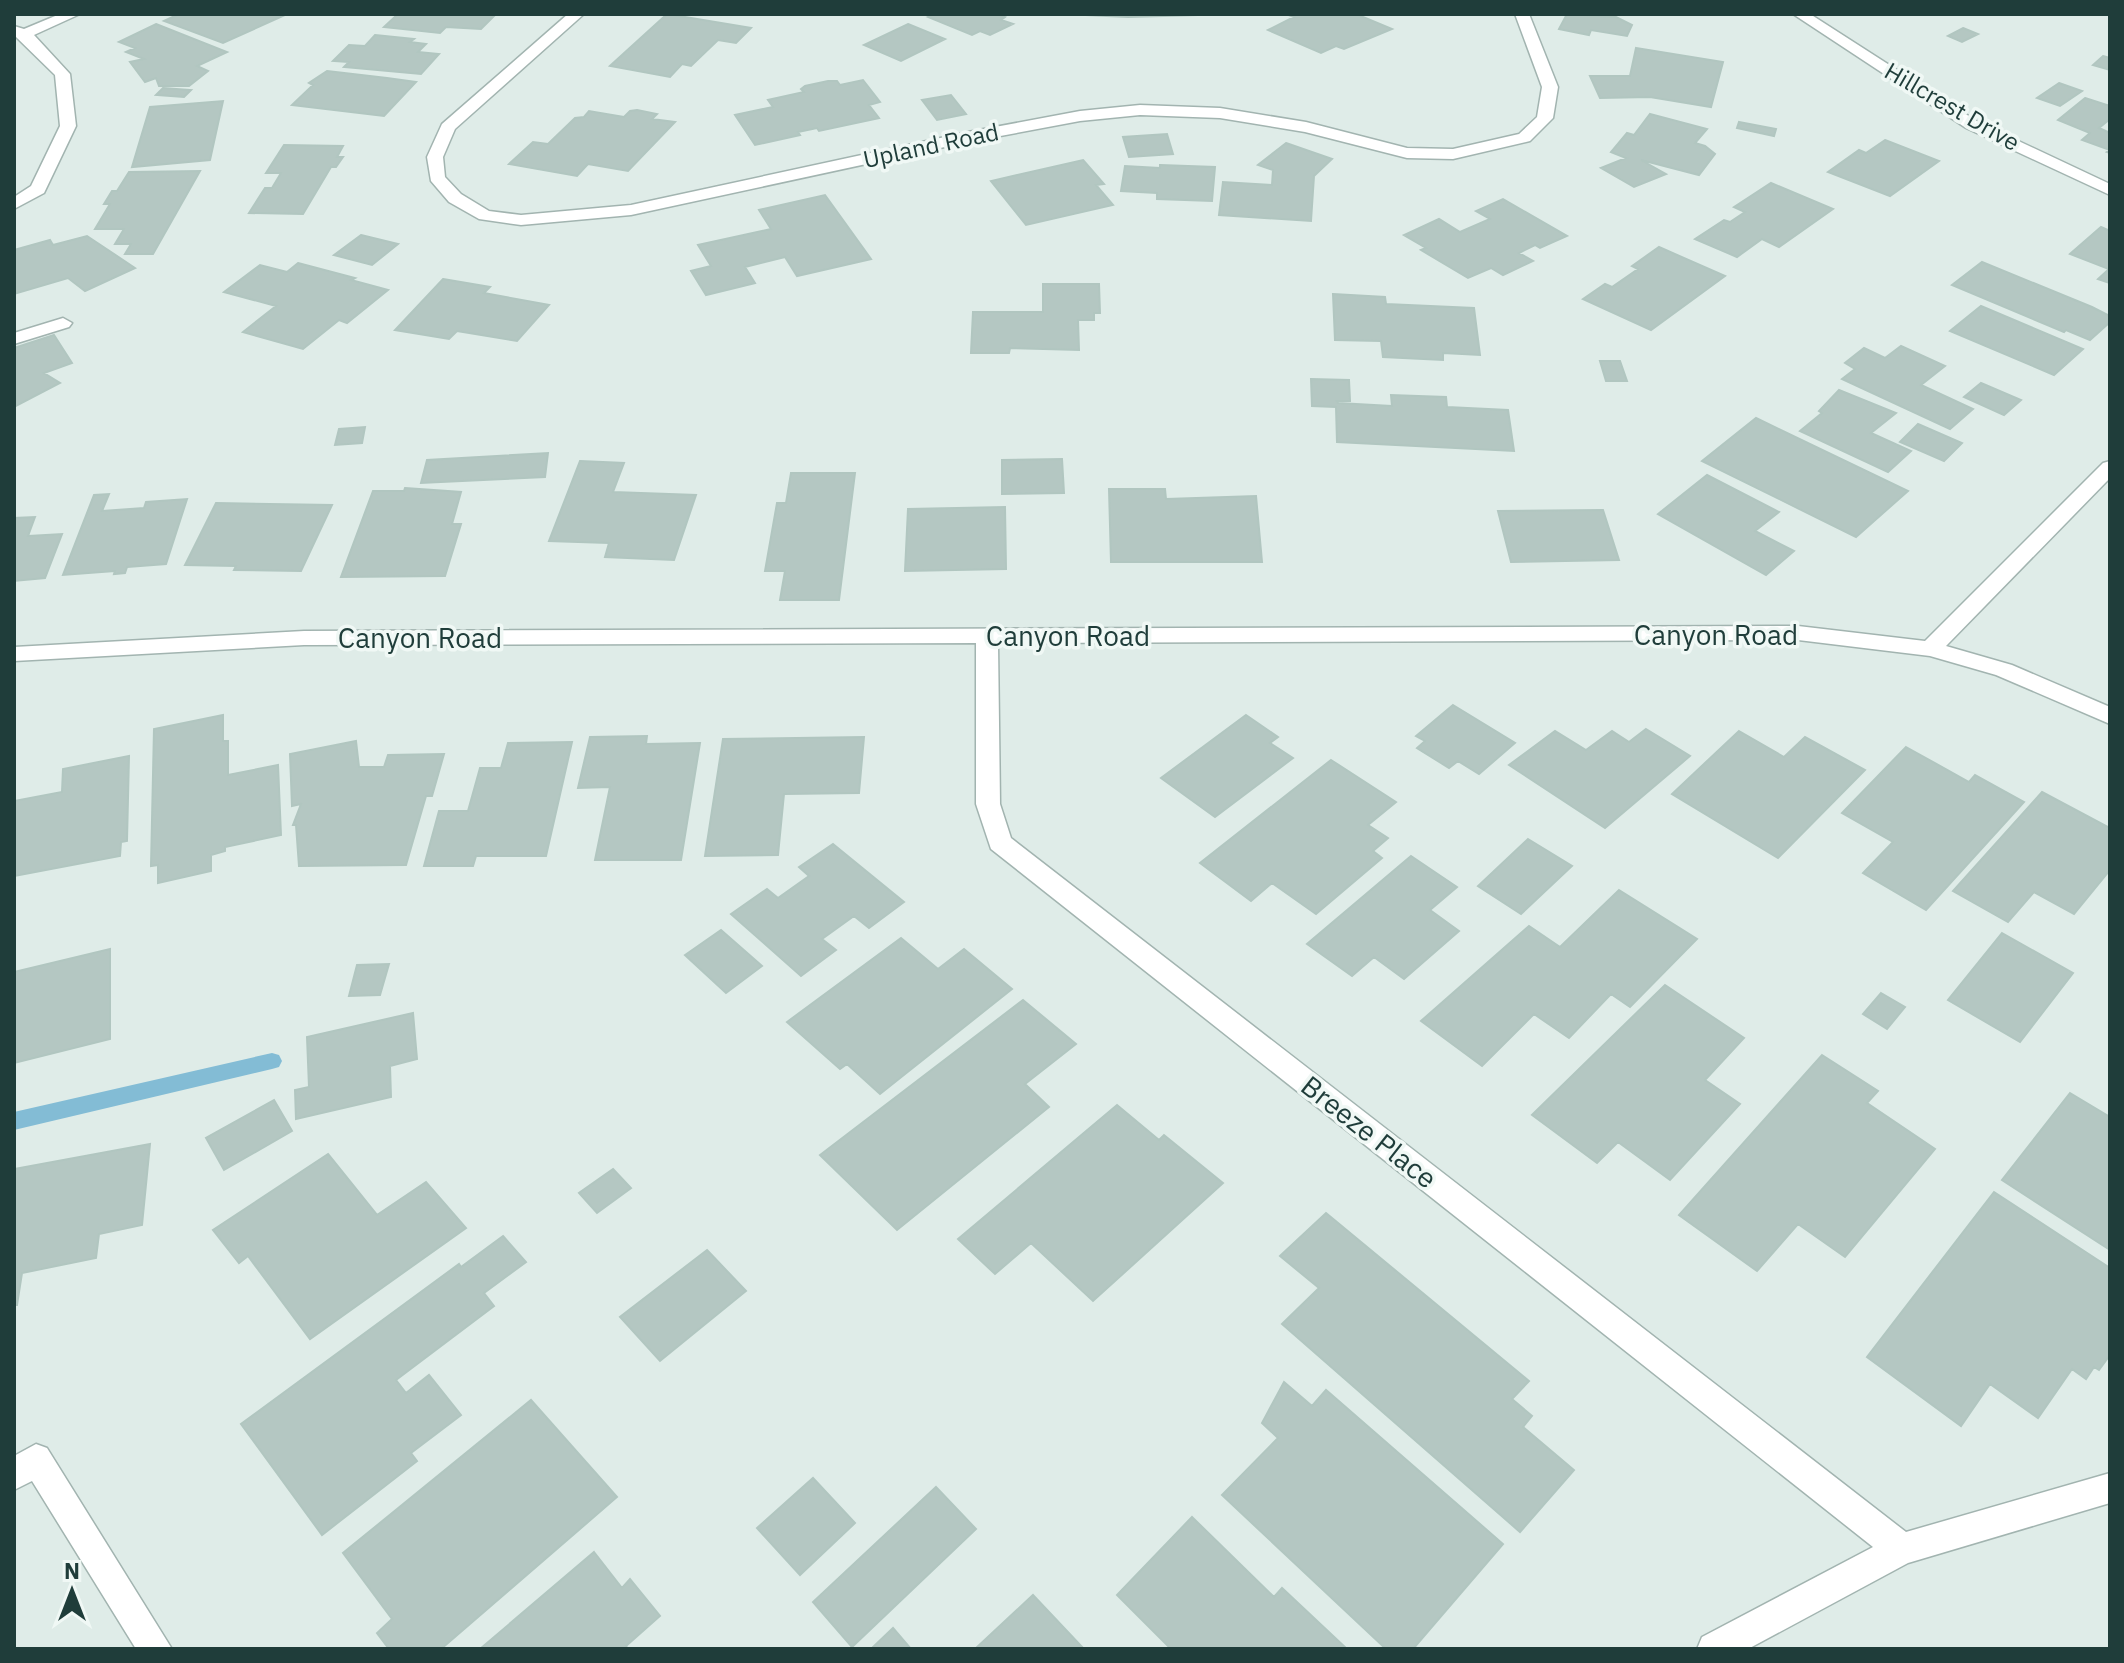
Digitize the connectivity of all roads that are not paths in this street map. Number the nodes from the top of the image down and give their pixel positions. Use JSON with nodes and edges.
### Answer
{"nodes":[{"id":1,"x":73,"y":14,"type":"edge"},
{"id":2,"x":577,"y":14,"type":"edge"},
{"id":3,"x":1522,"y":14,"type":"edge"},
{"id":4,"x":1800,"y":14,"type":"edge"},
{"id":5,"x":19,"y":32,"type":"edge"},
{"id":6,"x":2110,"y":190,"type":"edge"},
{"id":7,"x":14,"y":204,"type":"edge"},
{"id":8,"x":63,"y":323,"type":"dead end"},
{"id":9,"x":14,"y":339,"type":"edge"},
{"id":10,"x":2110,"y":467,"type":"edge"},
{"id":11,"x":987,"y":636,"type":"junction"},
{"id":12,"x":1930,"y":649,"type":"junction"},
{"id":13,"x":14,"y":654,"type":"edge"},
{"id":14,"x":2110,"y":716,"type":"edge"},
{"id":15,"x":14,"y":1475,"type":"edge"},
{"id":16,"x":2110,"y":1488,"type":"edge"},
{"id":17,"x":1902,"y":1549,"type":"junction"},
{"id":18,"x":155,"y":1649,"type":"edge"},
{"id":19,"x":1714,"y":1649,"type":"edge"}],
"edges":[{"from":1,"to":5,"type":"street"},
{"from":2,"to":3,"type":"street","name":"Upland Road"},
{"from":4,"to":6,"type":"street","name":"Hillcrest Drive"},
{"from":5,"to":7,"type":"street"},
{"from":8,"to":9,"type":"street"},
{"from":10,"to":12,"type":"street"},
{"from":11,"to":12,"type":"street","name":"Canyon Road"},
{"from":11,"to":13,"type":"street","name":"Canyon Road"},
{"from":11,"to":17,"type":"street","name":"Breeze Place"},
{"from":12,"to":14,"type":"street","name":"Canyon Road"},
{"from":15,"to":18,"type":"street"},
{"from":16,"to":17,"type":"street"},
{"from":17,"to":19,"type":"street"}]}
